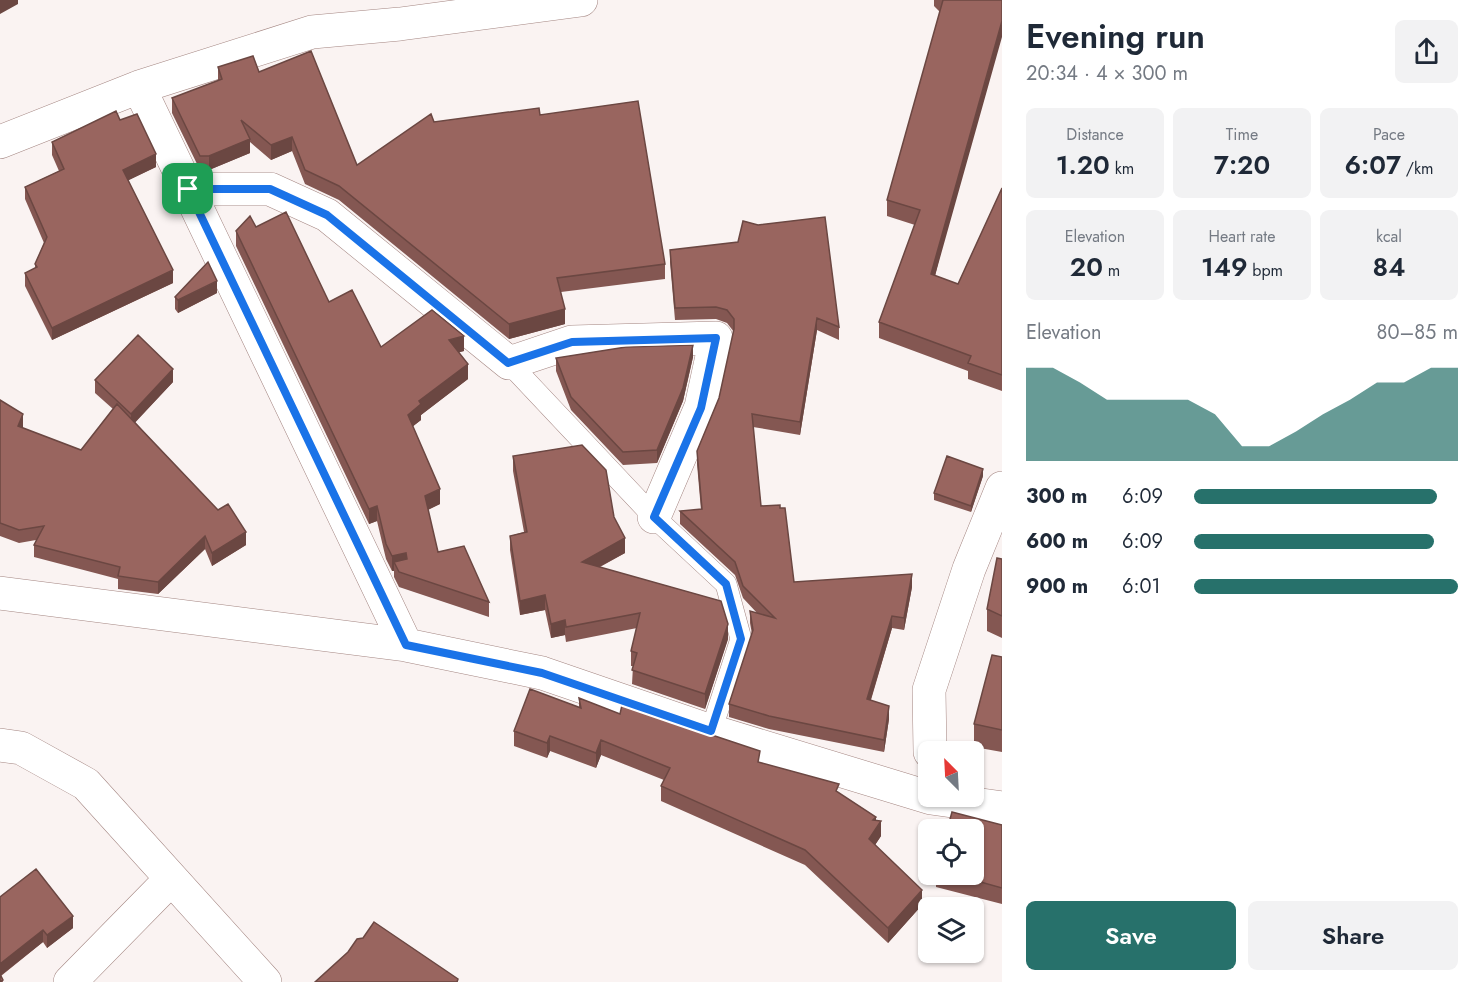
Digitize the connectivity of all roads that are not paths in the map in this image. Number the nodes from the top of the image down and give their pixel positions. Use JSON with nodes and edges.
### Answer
{"nodes":[{"id":1,"x":581,"y":0,"type":"edge"},
{"id":2,"x":139,"y":87,"type":"junction"},
{"id":3,"x":0,"y":142,"type":"edge"},
{"id":4,"x":188,"y":189,"type":"junction"},
{"id":5,"x":508,"y":363,"type":"junction"},
{"id":6,"x":1002,"y":488,"type":"edge"},
{"id":7,"x":654,"y":517,"type":"junction"},
{"id":8,"x":0,"y":593,"type":"edge"},
{"id":9,"x":406,"y":645,"type":"junction"},
{"id":10,"x":711,"y":731,"type":"junction"},
{"id":11,"x":930,"y":741,"type":"edge"},
{"id":12,"x":0,"y":745,"type":"edge"},
{"id":13,"x":918,"y":793,"type":"edge"},
{"id":14,"x":984,"y":805,"type":"edge"},
{"id":15,"x":1002,"y":808,"type":"edge"},
{"id":16,"x":171,"y":879,"type":"junction"},
{"id":17,"x":70,"y":982,"type":"edge"},
{"id":18,"x":265,"y":982,"type":"edge"}],
"edges":[{"from":1,"to":2,"type":"street"},
{"from":2,"to":3,"type":"street"},
{"from":2,"to":4,"type":"street"},
{"from":4,"to":5,"type":"street"},
{"from":4,"to":9,"type":"street"},
{"from":5,"to":7,"type":"lane"},
{"from":5,"to":7,"type":"street"},
{"from":6,"to":11,"type":"street"},
{"from":7,"to":10,"type":"lane"},
{"from":8,"to":9,"type":"street"},
{"from":9,"to":10,"type":"street"},
{"from":10,"to":13,"type":"street"},
{"from":12,"to":16,"type":"street"},
{"from":14,"to":15,"type":"street"},
{"from":16,"to":17,"type":"street"},
{"from":16,"to":18,"type":"street"}]}
